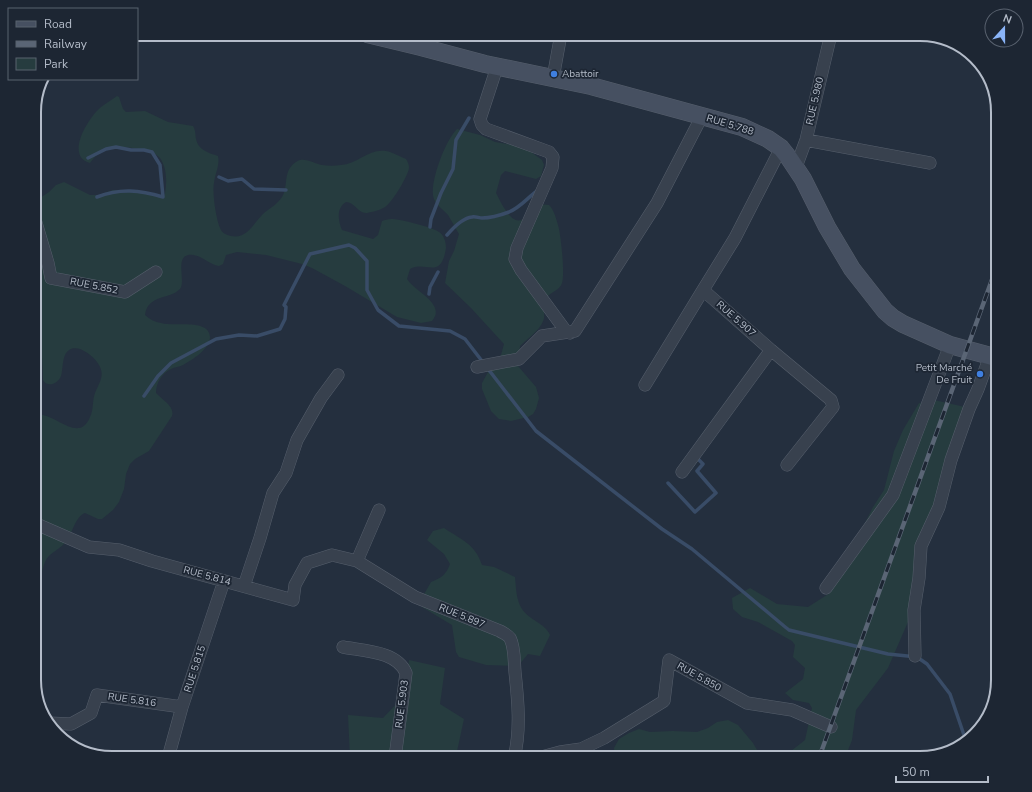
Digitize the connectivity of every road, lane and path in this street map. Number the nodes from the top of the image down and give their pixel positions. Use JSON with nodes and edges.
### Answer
{"nodes":[{"id":1,"x":397,"y":41,"type":"edge"},
{"id":2,"x":561,"y":41,"type":"edge"},
{"id":3,"x":829,"y":41,"type":"edge"},
{"id":4,"x":497,"y":67,"type":"junction"},
{"id":5,"x":553,"y":78,"type":"junction"},
{"id":6,"x":702,"y":116,"type":"junction"},
{"id":7,"x":806,"y":140,"type":"junction"},
{"id":8,"x":781,"y":148,"type":"junction"},
{"id":9,"x":930,"y":163,"type":"dead end"},
{"id":10,"x":796,"y":167,"type":"junction"},
{"id":11,"x":41,"y":240,"type":"edge"},
{"id":12,"x":156,"y":272,"type":"dead end"},
{"id":13,"x":703,"y":290,"type":"junction"},
{"id":14,"x":570,"y":333,"type":"junction"},
{"id":15,"x":950,"y":345,"type":"junction"},
{"id":16,"x":771,"y":350,"type":"junction"},
{"id":17,"x":991,"y":356,"type":"edge"},
{"id":18,"x":991,"y":363,"type":"edge"},
{"id":19,"x":477,"y":367,"type":"dead end"},
{"id":20,"x":338,"y":375,"type":"dead end"},
{"id":21,"x":645,"y":385,"type":"dead end"},
{"id":22,"x":788,"y":465,"type":"dead end"},
{"id":23,"x":682,"y":472,"type":"dead end"},
{"id":24,"x":378,"y":510,"type":"dead end"},
{"id":25,"x":41,"y":526,"type":"edge"},
{"id":26,"x":358,"y":561,"type":"junction"},
{"id":27,"x":224,"y":581,"type":"junction"},
{"id":28,"x":244,"y":586,"type":"junction"},
{"id":29,"x":826,"y":588,"type":"dead end"},
{"id":30,"x":344,"y":647,"type":"dead end"},
{"id":31,"x":915,"y":656,"type":"dead end"},
{"id":32,"x":182,"y":707,"type":"junction"},
{"id":33,"x":56,"y":723,"type":"edge"},
{"id":34,"x":831,"y":727,"type":"dead end"},
{"id":35,"x":170,"y":751,"type":"edge"},
{"id":36,"x":396,"y":751,"type":"edge"},
{"id":37,"x":515,"y":751,"type":"edge"},
{"id":38,"x":567,"y":751,"type":"edge"}],
"edges":[{"from":1,"to":4,"type":"street","name":"RUE 5.788"},
{"from":2,"to":5,"type":"street"},
{"from":3,"to":7,"type":"street","name":"RUE 5.980"},
{"from":4,"to":5,"type":"street","name":"RUE 5.788"},
{"from":4,"to":14,"type":"street"},
{"from":5,"to":6,"type":"street","name":"RUE 5.788"},
{"from":6,"to":8,"type":"street","name":"RUE 5.788"},
{"from":6,"to":14,"type":"street"},
{"from":7,"to":9,"type":"street"},
{"from":7,"to":10,"type":"street","name":"RUE 5.980"},
{"from":8,"to":10,"type":"street","name":"RUE 5.788"},
{"from":8,"to":13,"type":"street"},
{"from":10,"to":15,"type":"street","name":"RUE 5.788"},
{"from":11,"to":12,"type":"street","name":"RUE 5.852"},
{"from":13,"to":16,"type":"street","name":"RUE 5.907"},
{"from":13,"to":21,"type":"street"},
{"from":14,"to":19,"type":"street"},
{"from":15,"to":17,"type":"street","name":"RUE 5.788"},
{"from":15,"to":29,"type":"street"},
{"from":16,"to":22,"type":"street","name":"RUE 5.907"},
{"from":16,"to":23,"type":"street"},
{"from":18,"to":31,"type":"street"},
{"from":20,"to":28,"type":"street"},
{"from":24,"to":26,"type":"street"},
{"from":25,"to":27,"type":"street","name":"RUE 5.814"},
{"from":26,"to":28,"type":"street","name":"RUE 5.814"},
{"from":26,"to":37,"type":"street","name":"RUE 5.897"},
{"from":27,"to":28,"type":"street","name":"RUE 5.814"},
{"from":27,"to":32,"type":"street","name":"RUE 5.815"},
{"from":30,"to":36,"type":"street","name":"RUE 5.903"},
{"from":32,"to":33,"type":"street","name":"RUE 5.816"},
{"from":32,"to":35,"type":"street","name":"RUE 5.815"},
{"from":34,"to":38,"type":"street","name":"RUE 5.850"}]}
